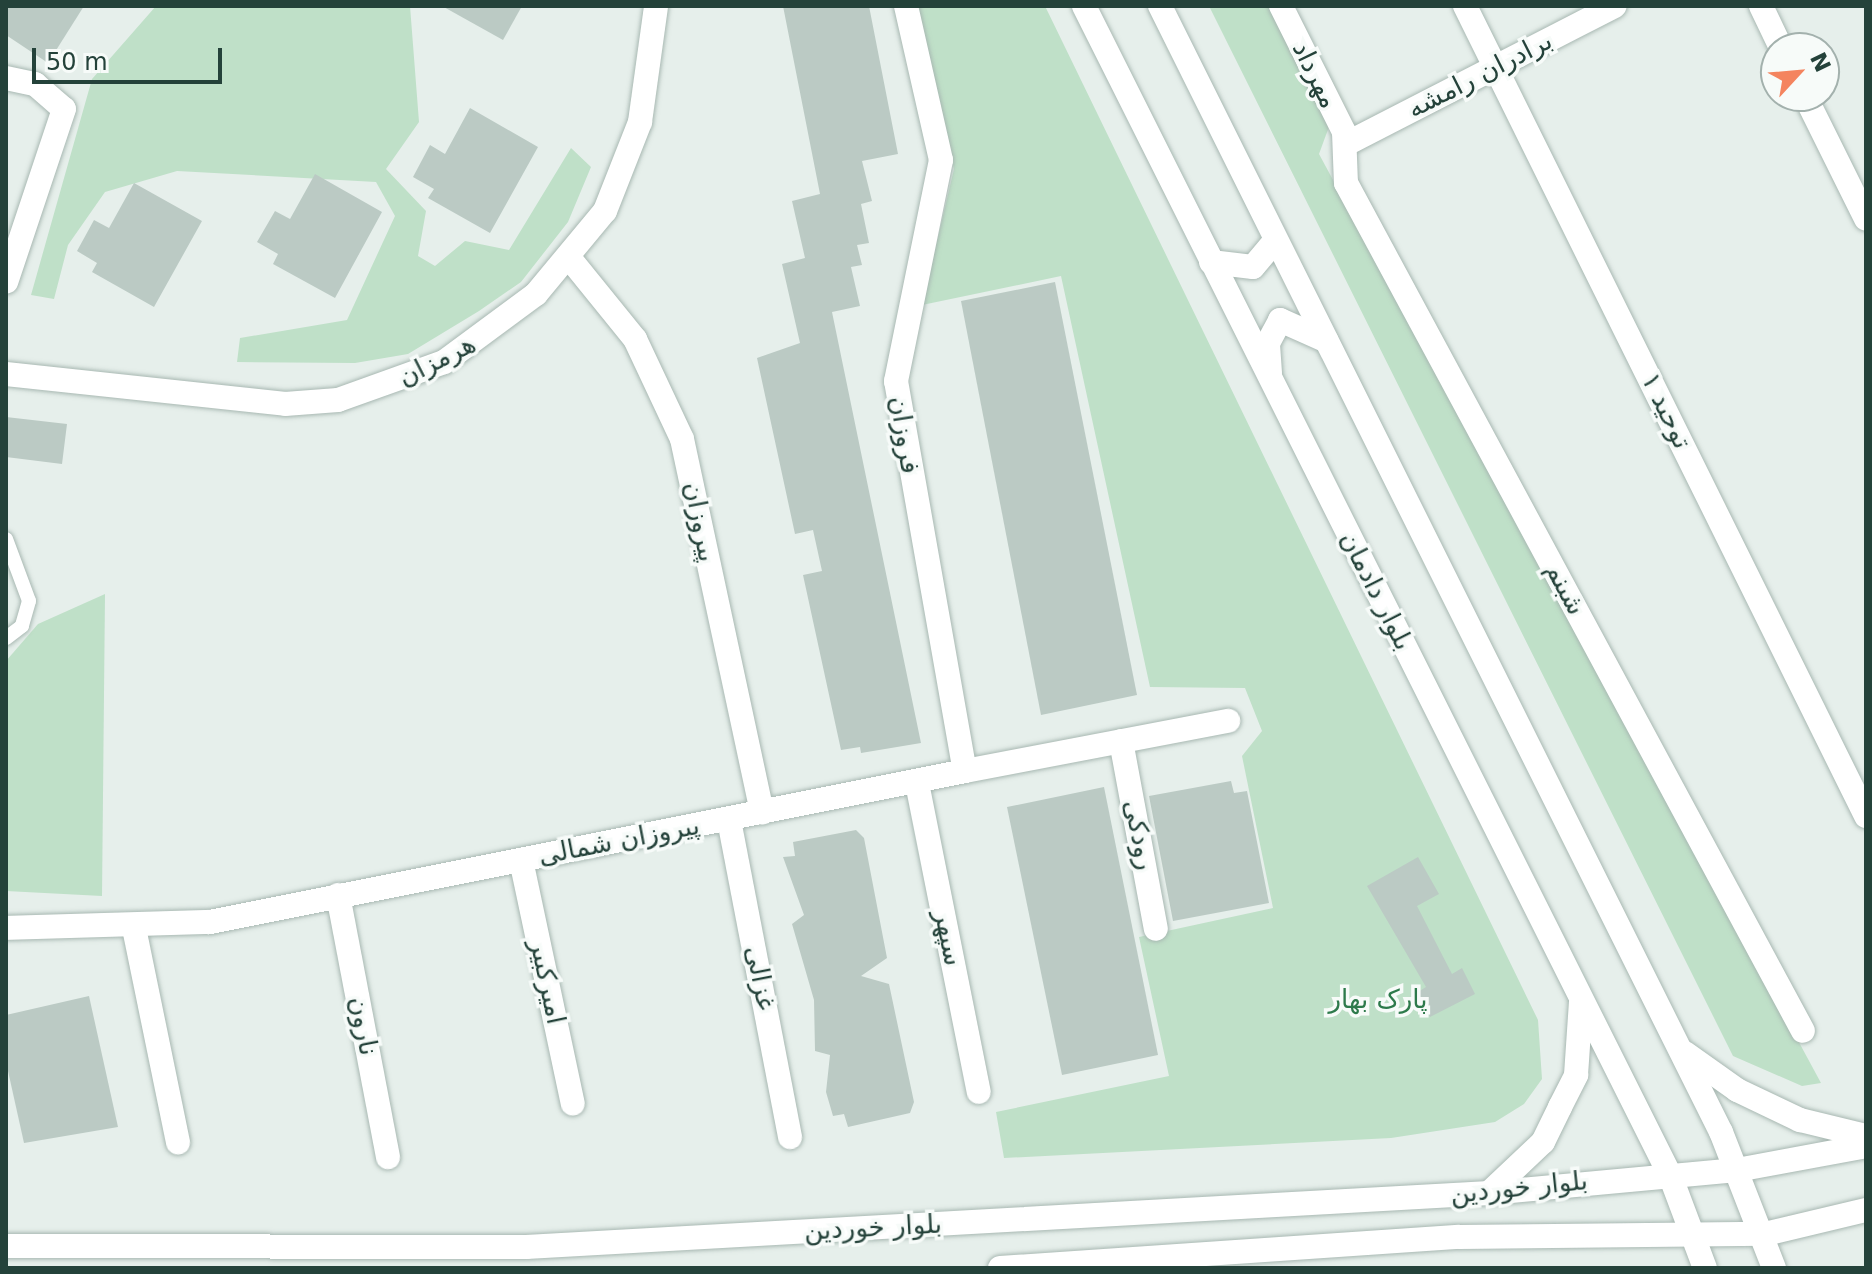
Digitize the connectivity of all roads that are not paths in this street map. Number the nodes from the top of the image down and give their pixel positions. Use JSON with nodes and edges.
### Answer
{"nodes":[{"id":1,"x":656,"y":6,"type":"edge"},
{"id":2,"x":906,"y":6,"type":"edge"},
{"id":3,"x":1084,"y":6,"type":"edge"},
{"id":4,"x":1160,"y":6,"type":"edge"},
{"id":5,"x":1281,"y":6,"type":"edge"},
{"id":6,"x":1465,"y":6,"type":"edge"},
{"id":7,"x":1615,"y":6,"type":"edge"},
{"id":8,"x":1761,"y":6,"type":"edge"},
{"id":9,"x":1773,"y":32,"type":"edge"},
{"id":10,"x":1495,"y":66,"type":"junction"},
{"id":11,"x":6,"y":78,"type":"edge"},
{"id":12,"x":1813,"y":112,"type":"edge"},
{"id":13,"x":1346,"y":144,"type":"junction"},
{"id":14,"x":1866,"y":219,"type":"edge"},
{"id":15,"x":1276,"y":240,"type":"junction"},
{"id":16,"x":571,"y":260,"type":"junction"},
{"id":17,"x":1211,"y":262,"type":"junction"},
{"id":18,"x":6,"y":282,"type":"edge"},
{"id":19,"x":1327,"y":341,"type":"junction"},
{"id":20,"x":6,"y":374,"type":"edge"},
{"id":21,"x":1270,"y":380,"type":"junction"},
{"id":22,"x":6,"y":539,"type":"edge"},
{"id":23,"x":6,"y":638,"type":"edge"},
{"id":24,"x":1228,"y":721,"type":"dead end"},
{"id":25,"x":1121,"y":741,"type":"junction"},
{"id":26,"x":965,"y":771,"type":"junction"},
{"id":27,"x":917,"y":783,"type":"junction"},
{"id":28,"x":762,"y":813,"type":"junction"},
{"id":29,"x":1866,"y":816,"type":"edge"},
{"id":30,"x":729,"y":820,"type":"junction"},
{"id":31,"x":521,"y":860,"type":"junction"},
{"id":32,"x":338,"y":895,"type":"junction"},
{"id":33,"x":6,"y":928,"type":"edge"},
{"id":34,"x":134,"y":928,"type":"junction"},
{"id":35,"x":1156,"y":929,"type":"dead end"},
{"id":36,"x":1581,"y":1000,"type":"junction"},
{"id":37,"x":1803,"y":1031,"type":"dead end"},
{"id":38,"x":1681,"y":1051,"type":"junction"},
{"id":39,"x":979,"y":1092,"type":"dead end"},
{"id":40,"x":573,"y":1104,"type":"dead end"},
{"id":41,"x":1866,"y":1136,"type":"edge"},
{"id":42,"x":790,"y":1137,"type":"dead end"},
{"id":43,"x":178,"y":1143,"type":"dead end"},
{"id":44,"x":1866,"y":1146,"type":"edge"},
{"id":45,"x":388,"y":1157,"type":"dead end"},
{"id":46,"x":1737,"y":1170,"type":"junction"},
{"id":47,"x":1670,"y":1175,"type":"junction"},
{"id":48,"x":1489,"y":1193,"type":"junction"},
{"id":49,"x":1866,"y":1210,"type":"edge"},
{"id":50,"x":1693,"y":1233,"type":"junction"},
{"id":51,"x":1765,"y":1234,"type":"junction"},
{"id":52,"x":6,"y":1246,"type":"edge"},
{"id":53,"x":1000,"y":1268,"type":"edge"},
{"id":54,"x":1705,"y":1268,"type":"edge"},
{"id":55,"x":1774,"y":1268,"type":"edge"}],
"edges":[{"from":1,"to":16,"type":"street","name":"هرمزان"},
{"from":2,"to":26,"type":"street","name":"فروزان"},
{"from":3,"to":17,"type":"street","name":"بلوار دادمان"},
{"from":4,"to":15,"type":"street"},
{"from":5,"to":13,"type":"street","name":"مهرداد"},
{"from":6,"to":10,"type":"street","name":"توحید ۱"},
{"from":7,"to":10,"type":"street","name":"برادران رامشه"},
{"from":8,"to":9,"type":"street"},
{"from":10,"to":13,"type":"street","name":"برادران رامشه"},
{"from":10,"to":29,"type":"street","name":"توحید ۱"},
{"from":11,"to":18,"type":"street"},
{"from":12,"to":14,"type":"street"},
{"from":13,"to":37,"type":"street","name":"شبنم"},
{"from":15,"to":17,"type":"street"},
{"from":15,"to":19,"type":"street"},
{"from":16,"to":20,"type":"street","name":"هرمزان"},
{"from":16,"to":28,"type":"street","name":"پیروزان"},
{"from":17,"to":21,"type":"street","name":"بلوار دادمان"},
{"from":19,"to":21,"type":"street"},
{"from":19,"to":38,"type":"street"},
{"from":21,"to":36,"type":"street","name":"بلوار دادمان"},
{"from":22,"to":23,"type":"lane"},
{"from":24,"to":25,"type":"street","name":"پیروزان شمالی"},
{"from":25,"to":26,"type":"street","name":"پیروزان شمالی"},
{"from":25,"to":35,"type":"street","name":"رودکی"},
{"from":26,"to":27,"type":"street","name":"پیروزان شمالی"},
{"from":27,"to":28,"type":"street","name":"پیروزان شمالی"},
{"from":27,"to":39,"type":"street","name":"سپهر"},
{"from":28,"to":30,"type":"street","name":"پیروزان شمالی"},
{"from":30,"to":31,"type":"street","name":"پیروزان شمالی"},
{"from":30,"to":42,"type":"street","name":"غزالی"},
{"from":31,"to":32,"type":"street","name":"پیروزان شمالی"},
{"from":31,"to":40,"type":"street","name":"امیرکبیر"},
{"from":32,"to":34,"type":"street","name":"پیروزان شمالی"},
{"from":32,"to":45,"type":"street","name":"نارون"},
{"from":33,"to":34,"type":"street","name":"پیروزان شمالی"},
{"from":34,"to":43,"type":"street"},
{"from":36,"to":47,"type":"street","name":"بلوار دادمان"},
{"from":36,"to":48,"type":"street"},
{"from":38,"to":41,"type":"street"},
{"from":38,"to":46,"type":"street"},
{"from":44,"to":46,"type":"street","name":"بلوار خوردین"},
{"from":46,"to":47,"type":"street","name":"بلوار خوردین"},
{"from":46,"to":51,"type":"street"},
{"from":47,"to":48,"type":"street","name":"بلوار خوردین"},
{"from":47,"to":50,"type":"street","name":"بلوار دادمان"},
{"from":48,"to":52,"type":"street","name":"بلوار خوردین"},
{"from":49,"to":51,"type":"street","name":"بلوار خوردین"},
{"from":50,"to":51,"type":"street","name":"بلوار خوردین"},
{"from":50,"to":53,"type":"street","name":"بلوار خوردین"},
{"from":50,"to":54,"type":"street","name":"بلوار دادمان"},
{"from":51,"to":55,"type":"street"}]}
